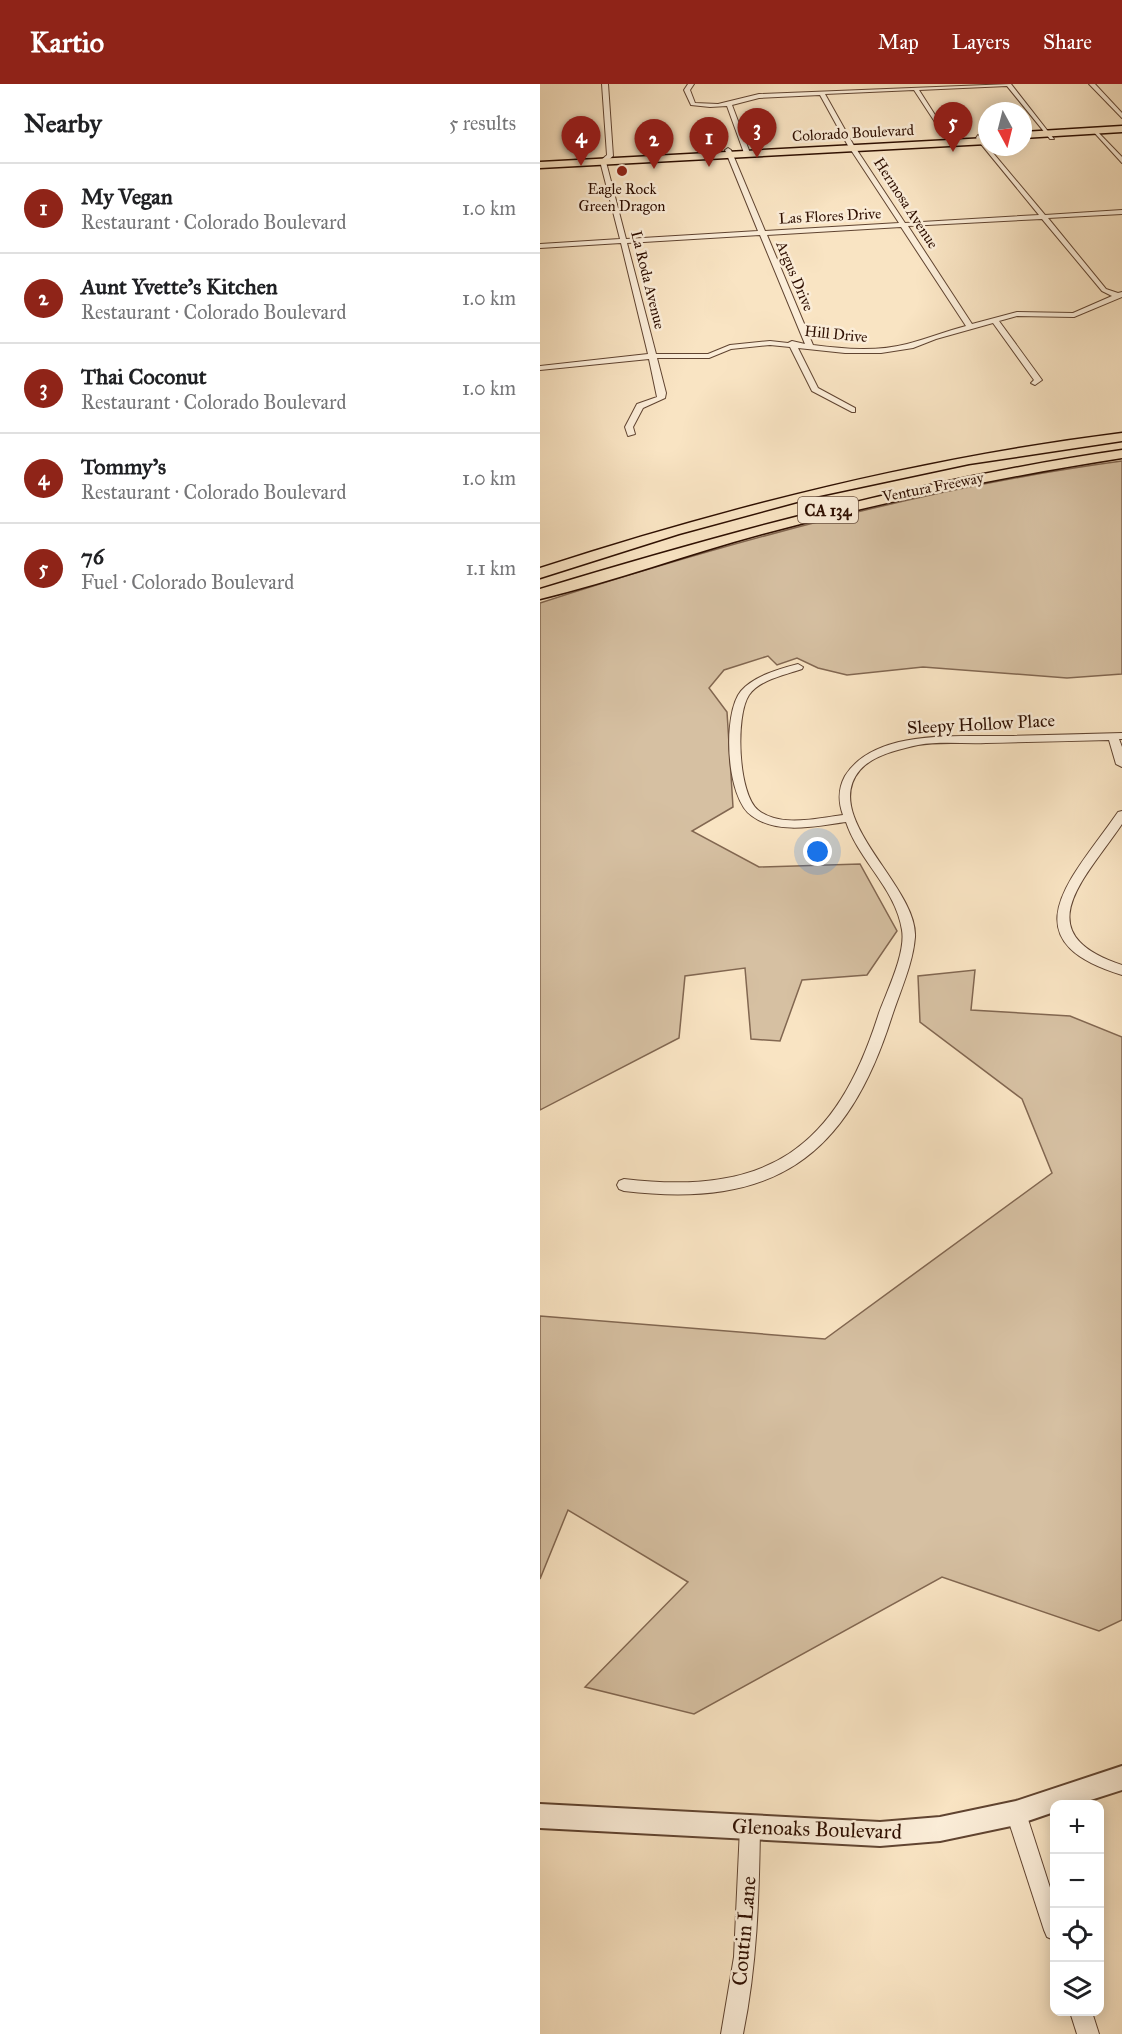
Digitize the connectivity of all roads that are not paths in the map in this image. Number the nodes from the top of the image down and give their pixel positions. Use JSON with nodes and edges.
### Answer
{"nodes":[{"id":1,"x":605,"y":84,"type":"edge"},
{"id":2,"x":691,"y":84,"type":"edge"},
{"id":3,"x":1008,"y":84,"type":"edge"},
{"id":4,"x":1092,"y":84,"type":"edge"},
{"id":5,"x":915,"y":88,"type":"junction"},
{"id":6,"x":822,"y":93,"type":"junction"},
{"id":7,"x":729,"y":104,"type":"junction"},
{"id":8,"x":1122,"y":116,"type":"edge"},
{"id":9,"x":1122,"y":131,"type":"edge"},
{"id":10,"x":1095,"y":133,"type":"junction"},
{"id":11,"x":1050,"y":135,"type":"junction"},
{"id":12,"x":1032,"y":136,"type":"edge"},
{"id":13,"x":978,"y":139,"type":"edge"},
{"id":14,"x":949,"y":141,"type":"junction"},
{"id":15,"x":852,"y":146,"type":"junction"},
{"id":16,"x":747,"y":151,"type":"junction"},
{"id":17,"x":729,"y":152,"type":"junction"},
{"id":18,"x":996,"y":156,"type":"edge"},
{"id":19,"x":607,"y":159,"type":"junction"},
{"id":20,"x":540,"y":160,"type":"edge"},
{"id":21,"x":1122,"y":161,"type":"edge"},
{"id":22,"x":540,"y":165,"type":"edge"},
{"id":23,"x":1122,"y":212,"type":"edge"},
{"id":24,"x":1044,"y":217,"type":"junction"},
{"id":25,"x":904,"y":225,"type":"junction"},
{"id":26,"x":762,"y":233,"type":"junction"},
{"id":27,"x":624,"y":241,"type":"junction"},
{"id":28,"x":540,"y":246,"type":"edge"},
{"id":29,"x":1120,"y":294,"type":"edge"},
{"id":30,"x":994,"y":320,"type":"junction"},
{"id":31,"x":970,"y":326,"type":"junction"},
{"id":32,"x":792,"y":343,"type":"junction"},
{"id":33,"x":809,"y":345,"type":"junction"},
{"id":34,"x":653,"y":356,"type":"junction"},
{"id":35,"x":540,"y":368,"type":"edge"},
{"id":36,"x":1035,"y":383,"type":"dead end"},
{"id":37,"x":852,"y":410,"type":"dead end"},
{"id":38,"x":631,"y":434,"type":"dead end"},
{"id":39,"x":1122,"y":437,"type":"edge"},
{"id":40,"x":1122,"y":448,"type":"edge"},
{"id":41,"x":1122,"y":454,"type":"edge"},
{"id":42,"x":978,"y":459,"type":"junction"},
{"id":43,"x":540,"y":573,"type":"edge"},
{"id":44,"x":540,"y":578,"type":"edge"},
{"id":45,"x":540,"y":587,"type":"edge"},
{"id":46,"x":540,"y":594,"type":"edge"},
{"id":47,"x":798,"y":667,"type":"dead end"},
{"id":48,"x":1118,"y":736,"type":"edge"},
{"id":49,"x":1122,"y":764,"type":"edge"},
{"id":50,"x":1122,"y":815,"type":"edge"},
{"id":51,"x":849,"y":818,"type":"junction"},
{"id":52,"x":1122,"y":970,"type":"edge"},
{"id":53,"x":624,"y":1185,"type":"dead end"},
{"id":54,"x":1122,"y":1778,"type":"edge"},
{"id":55,"x":1016,"y":1813,"type":"junction"},
{"id":56,"x":540,"y":1816,"type":"edge"},
{"id":57,"x":750,"y":1828,"type":"junction"},
{"id":58,"x":1050,"y":1918,"type":"edge"},
{"id":59,"x":1082,"y":2016,"type":"edge"},
{"id":60,"x":732,"y":2034,"type":"edge"},
{"id":61,"x":1088,"y":2034,"type":"edge"}],
"edges":[{"from":1,"to":19,"type":"street","name":"La Roda Avenue"},
{"from":2,"to":7,"type":"street"},
{"from":3,"to":5,"type":"street"},
{"from":3,"to":11,"type":"street"},
{"from":4,"to":8,"type":"street"},
{"from":5,"to":6,"type":"street"},
{"from":5,"to":14,"type":"street"},
{"from":6,"to":7,"type":"street"},
{"from":6,"to":15,"type":"street","name":"Hermosa Avenue"},
{"from":7,"to":16,"type":"street"},
{"from":9,"to":10,"type":"main road"},
{"from":10,"to":11,"type":"main road"},
{"from":10,"to":21,"type":"street"},
{"from":11,"to":12,"type":"main road"},
{"from":13,"to":14,"type":"main road","name":"Colorado Boulevard"},
{"from":14,"to":15,"type":"main road","name":"Colorado Boulevard"},
{"from":15,"to":16,"type":"main road","name":"Colorado Boulevard"},
{"from":15,"to":25,"type":"street","name":"Hermosa Avenue"},
{"from":16,"to":17,"type":"main road","name":"Colorado Boulevard"},
{"from":17,"to":19,"type":"main road","name":"Colorado Boulevard"},
{"from":17,"to":26,"type":"street","name":"Argus Drive"},
{"from":18,"to":24,"type":"street"},
{"from":19,"to":20,"type":"main road","name":"Colorado Boulevard"},
{"from":19,"to":22,"type":"main road","name":"Colorado Boulevard"},
{"from":19,"to":27,"type":"street","name":"La Roda Avenue"},
{"from":23,"to":24,"type":"street","name":"Las Flores Drive"},
{"from":24,"to":25,"type":"street","name":"Las Flores Drive"},
{"from":24,"to":29,"type":"street"},
{"from":25,"to":26,"type":"street","name":"Las Flores Drive"},
{"from":25,"to":31,"type":"street","name":"Hermosa Avenue"},
{"from":26,"to":27,"type":"street","name":"Las Flores Drive"},
{"from":26,"to":33,"type":"street","name":"Argus Drive"},
{"from":27,"to":28,"type":"street","name":"Las Flores Drive"},
{"from":27,"to":34,"type":"street","name":"La Roda Avenue"},
{"from":29,"to":30,"type":"street","name":"Hill Drive"},
{"from":30,"to":31,"type":"street","name":"Hill Drive"},
{"from":30,"to":36,"type":"street"},
{"from":31,"to":33,"type":"street","name":"Hill Drive"},
{"from":32,"to":33,"type":"street","name":"Hill Drive"},
{"from":32,"to":34,"type":"street","name":"Hill Drive"},
{"from":32,"to":37,"type":"street"},
{"from":34,"to":35,"type":"street","name":"Hill Drive"},
{"from":34,"to":38,"type":"street","name":"La Roda Avenue"},
{"from":39,"to":42,"type":"highway","name":"Ventura Freeway","number":"CA 134"},
{"from":40,"to":45,"type":"highway"},
{"from":41,"to":46,"type":"highway","name":"Ventura Freeway","number":"CA 134"},
{"from":42,"to":43,"type":"highway","name":"Ventura Freeway","number":"CA 134"},
{"from":42,"to":44,"type":"highway"},
{"from":47,"to":51,"type":"street"},
{"from":48,"to":49,"type":"street"},
{"from":48,"to":51,"type":"street","name":"Sleepy Hollow Place"},
{"from":50,"to":52,"type":"street"},
{"from":51,"to":53,"type":"street","name":"Sleepy Hollow Place"},
{"from":54,"to":55,"type":"street","name":"Glenoaks Boulevard"},
{"from":55,"to":57,"type":"street","name":"Glenoaks Boulevard"},
{"from":55,"to":58,"type":"street"},
{"from":56,"to":57,"type":"street","name":"Glenoaks Boulevard"},
{"from":57,"to":60,"type":"street","name":"Coutin Lane"},
{"from":59,"to":61,"type":"street"}]}
